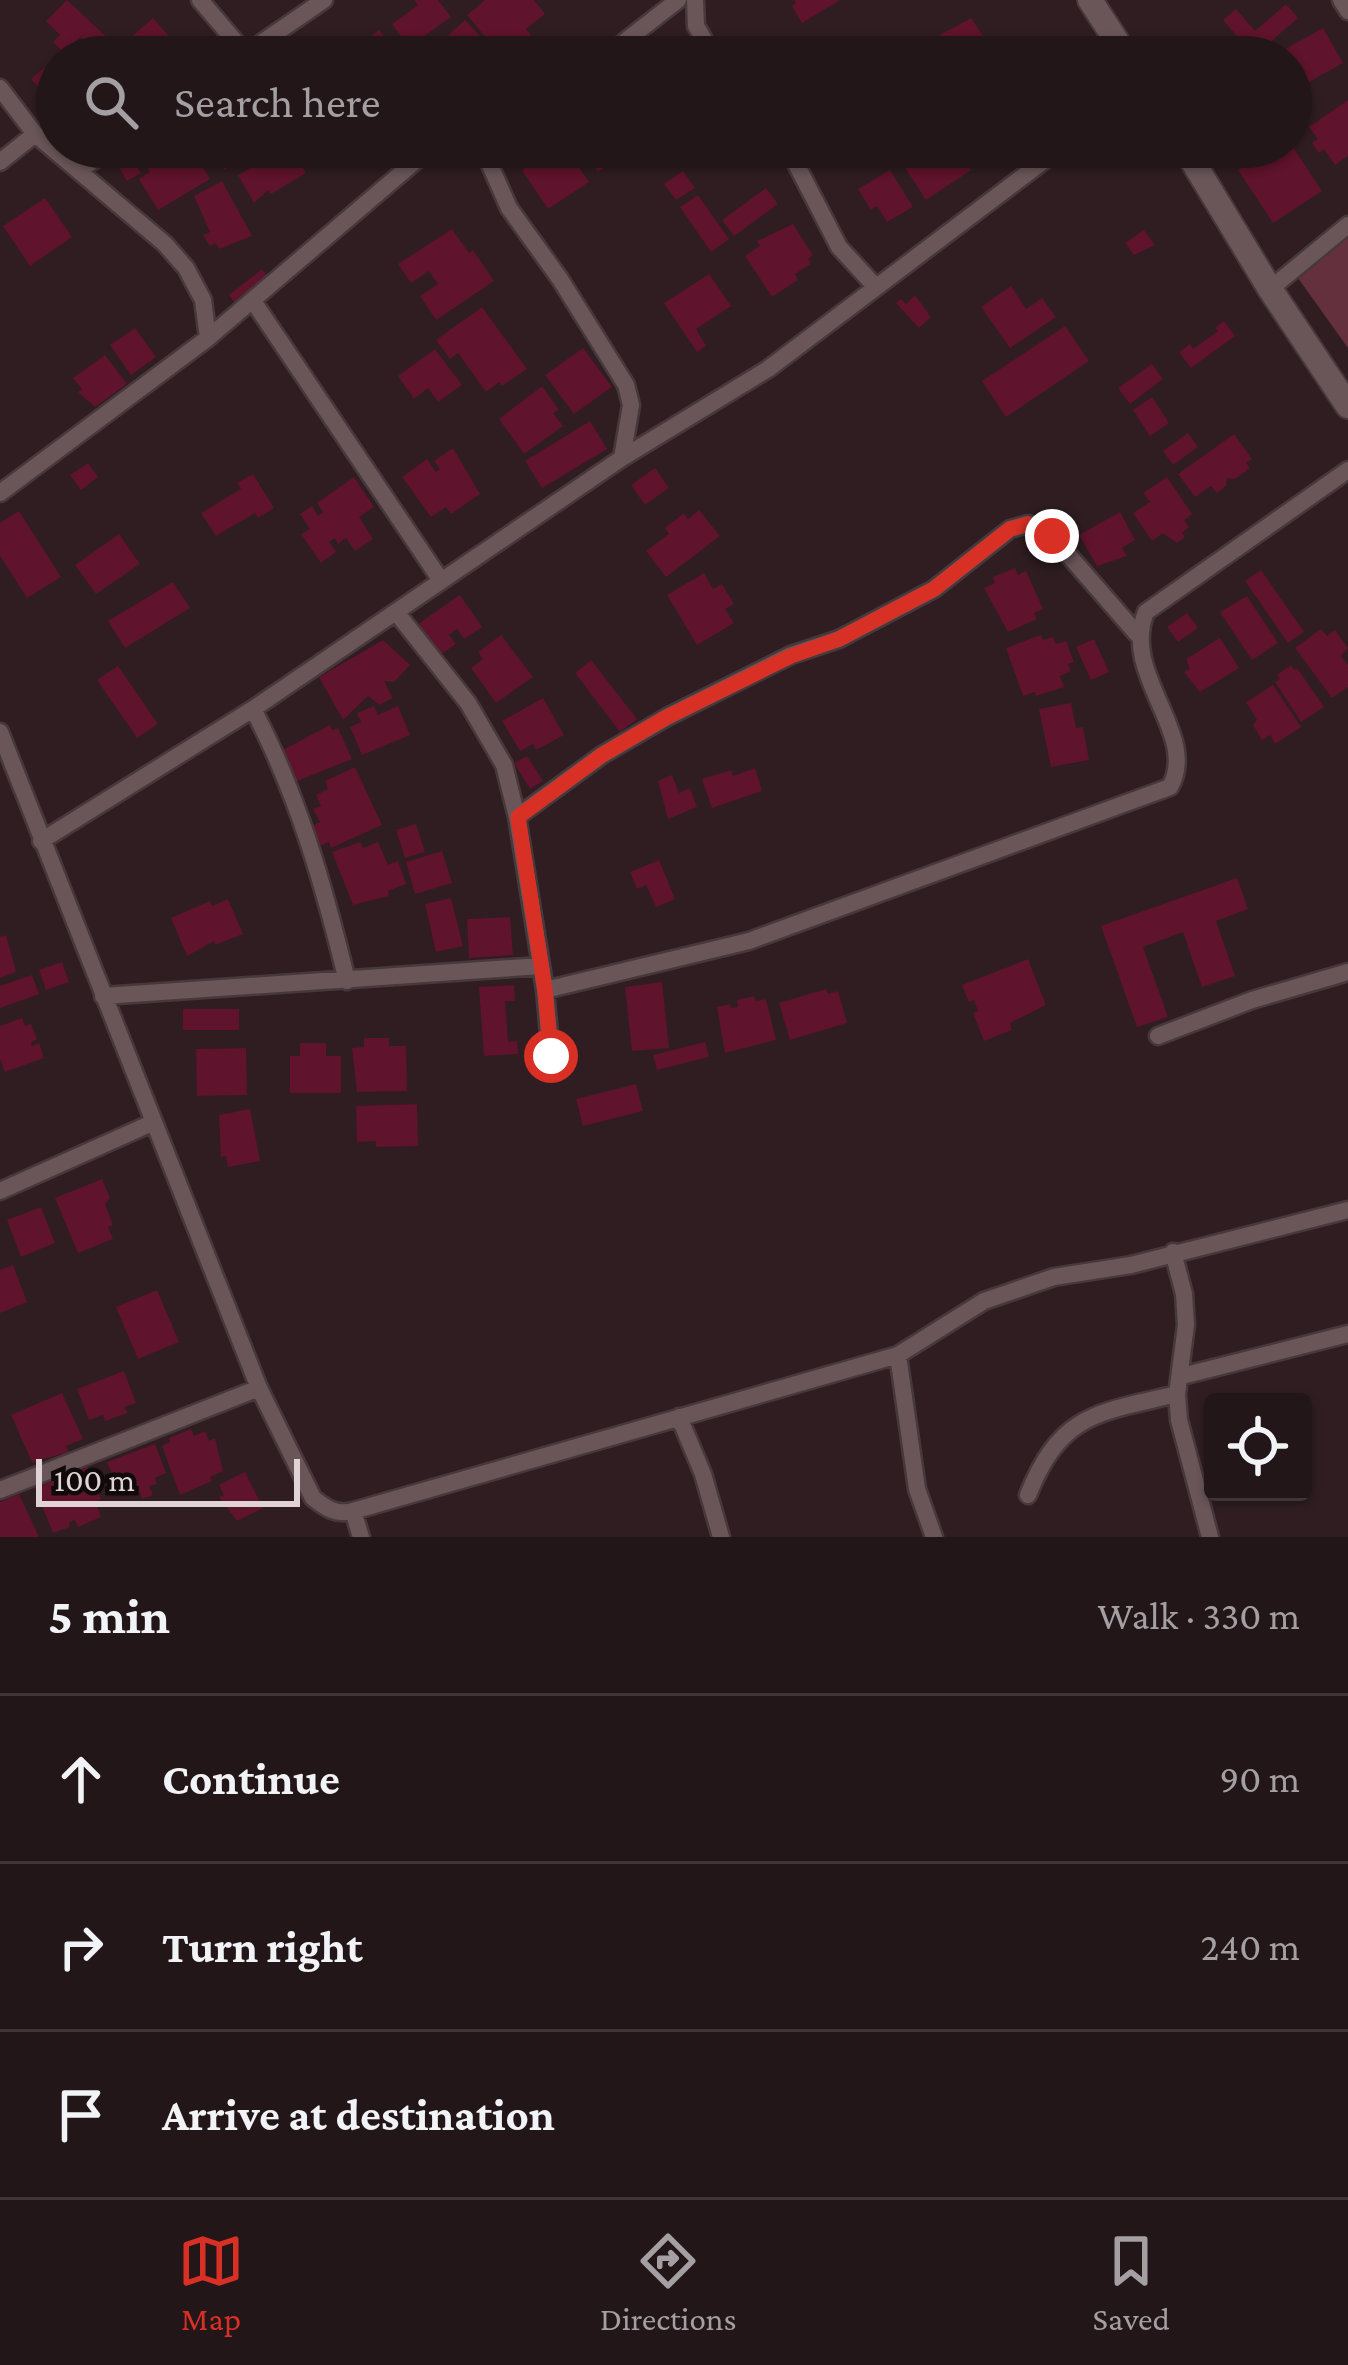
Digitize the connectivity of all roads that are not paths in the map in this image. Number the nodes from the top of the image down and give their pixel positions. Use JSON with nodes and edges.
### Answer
{"nodes":[{"id":1,"x":200,"y":0,"type":"edge"},
{"id":2,"x":324,"y":0,"type":"edge"},
{"id":3,"x":677,"y":0,"type":"edge"},
{"id":4,"x":695,"y":0,"type":"edge"},
{"id":5,"x":1090,"y":0,"type":"edge"},
{"id":6,"x":1341,"y":0,"type":"edge"},
{"id":7,"x":1348,"y":10,"type":"edge"},
{"id":8,"x":650,"y":23,"type":"junction"},
{"id":9,"x":696,"y":26,"type":"junction"},
{"id":10,"x":228,"y":36,"type":"edge"},
{"id":11,"x":271,"y":36,"type":"edge"},
{"id":12,"x":633,"y":36,"type":"edge"},
{"id":13,"x":702,"y":36,"type":"edge"},
{"id":14,"x":1113,"y":36,"type":"edge"},
{"id":15,"x":0,"y":88,"type":"edge"},
{"id":16,"x":35,"y":134,"type":"joint"},
{"id":17,"x":0,"y":162,"type":"edge"},
{"id":18,"x":408,"y":168,"type":"edge"},
{"id":19,"x":491,"y":168,"type":"edge"},
{"id":20,"x":799,"y":168,"type":"edge"},
{"id":21,"x":1033,"y":168,"type":"edge"},
{"id":22,"x":1197,"y":168,"type":"edge"},
{"id":23,"x":81,"y":169,"type":"edge"},
{"id":24,"x":1348,"y":225,"type":"edge"},
{"id":25,"x":874,"y":285,"type":"junction"},
{"id":26,"x":1270,"y":289,"type":"junction"},
{"id":27,"x":253,"y":301,"type":"junction"},
{"id":28,"x":208,"y":338,"type":"junction"},
{"id":29,"x":1348,"y":406,"type":"edge"},
{"id":30,"x":622,"y":458,"type":"junction"},
{"id":31,"x":1348,"y":470,"type":"edge"},
{"id":32,"x":0,"y":493,"type":"edge"},
{"id":33,"x":440,"y":579,"type":"junction"},
{"id":34,"x":396,"y":612,"type":"junction"},
{"id":35,"x":1137,"y":634,"type":"junction"},
{"id":36,"x":253,"y":709,"type":"junction"},
{"id":37,"x":2,"y":744,"type":"edge"},
{"id":38,"x":518,"y":817,"type":"junction"},
{"id":39,"x":40,"y":841,"type":"junction"},
{"id":40,"x":541,"y":966,"type":"junction"},
{"id":41,"x":1348,"y":972,"type":"edge"},
{"id":42,"x":346,"y":981,"type":"junction"},
{"id":43,"x":545,"y":990,"type":"junction"},
{"id":44,"x":103,"y":997,"type":"junction"},
{"id":45,"x":1158,"y":1036,"type":"dead end"},
{"id":46,"x":551,"y":1056,"type":"dead end"},
{"id":47,"x":152,"y":1123,"type":"junction"},
{"id":48,"x":0,"y":1191,"type":"edge"},
{"id":49,"x":1348,"y":1210,"type":"edge"},
{"id":50,"x":1173,"y":1252,"type":"junction"},
{"id":51,"x":1348,"y":1334,"type":"edge"},
{"id":52,"x":898,"y":1355,"type":"junction"},
{"id":53,"x":1179,"y":1385,"type":"junction"},
{"id":54,"x":259,"y":1388,"type":"junction"},
{"id":55,"x":680,"y":1418,"type":"junction"},
{"id":56,"x":0,"y":1490,"type":"edge"},
{"id":57,"x":1028,"y":1495,"type":"dead end"},
{"id":58,"x":353,"y":1510,"type":"junction"},
{"id":59,"x":361,"y":1537,"type":"edge"},
{"id":60,"x":721,"y":1537,"type":"edge"},
{"id":61,"x":934,"y":1537,"type":"edge"},
{"id":62,"x":1210,"y":1537,"type":"edge"}],
"edges":[{"from":1,"to":10,"type":"street"},
{"from":2,"to":11,"type":"street"},
{"from":3,"to":8,"type":"street"},
{"from":4,"to":9,"type":"street"},
{"from":5,"to":14,"type":"street"},
{"from":6,"to":7,"type":"street"},
{"from":8,"to":9,"type":"street"},
{"from":8,"to":12,"type":"street"},
{"from":9,"to":13,"type":"street"},
{"from":15,"to":16,"type":"street"},
{"from":16,"to":17,"type":"street"},
{"from":18,"to":27,"type":"street"},
{"from":19,"to":30,"type":"street"},
{"from":20,"to":25,"type":"street"},
{"from":21,"to":25,"type":"street"},
{"from":22,"to":26,"type":"street"},
{"from":23,"to":28,"type":"street"},
{"from":24,"to":26,"type":"street"},
{"from":25,"to":30,"type":"street"},
{"from":26,"to":29,"type":"street"},
{"from":27,"to":28,"type":"street"},
{"from":27,"to":33,"type":"street"},
{"from":28,"to":32,"type":"street"},
{"from":30,"to":33,"type":"street"},
{"from":31,"to":35,"type":"street"},
{"from":33,"to":34,"type":"street"},
{"from":34,"to":36,"type":"street"},
{"from":34,"to":38,"type":"street"},
{"from":35,"to":38,"type":"street"},
{"from":35,"to":43,"type":"street"},
{"from":36,"to":39,"type":"street"},
{"from":36,"to":42,"type":"street"},
{"from":37,"to":39,"type":"street"},
{"from":38,"to":40,"type":"street"},
{"from":39,"to":44,"type":"street"},
{"from":40,"to":42,"type":"street"},
{"from":40,"to":43,"type":"street"},
{"from":41,"to":45,"type":"street"},
{"from":42,"to":44,"type":"street"},
{"from":43,"to":46,"type":"street"},
{"from":44,"to":47,"type":"street"},
{"from":47,"to":48,"type":"street"},
{"from":47,"to":54,"type":"street"},
{"from":49,"to":50,"type":"street"},
{"from":50,"to":52,"type":"street"},
{"from":50,"to":53,"type":"street"},
{"from":51,"to":53,"type":"street"},
{"from":52,"to":55,"type":"street"},
{"from":52,"to":61,"type":"street"},
{"from":53,"to":57,"type":"street"},
{"from":53,"to":62,"type":"street"},
{"from":54,"to":56,"type":"street"},
{"from":54,"to":58,"type":"street"},
{"from":55,"to":58,"type":"street"},
{"from":55,"to":60,"type":"street"},
{"from":58,"to":59,"type":"street"}]}
